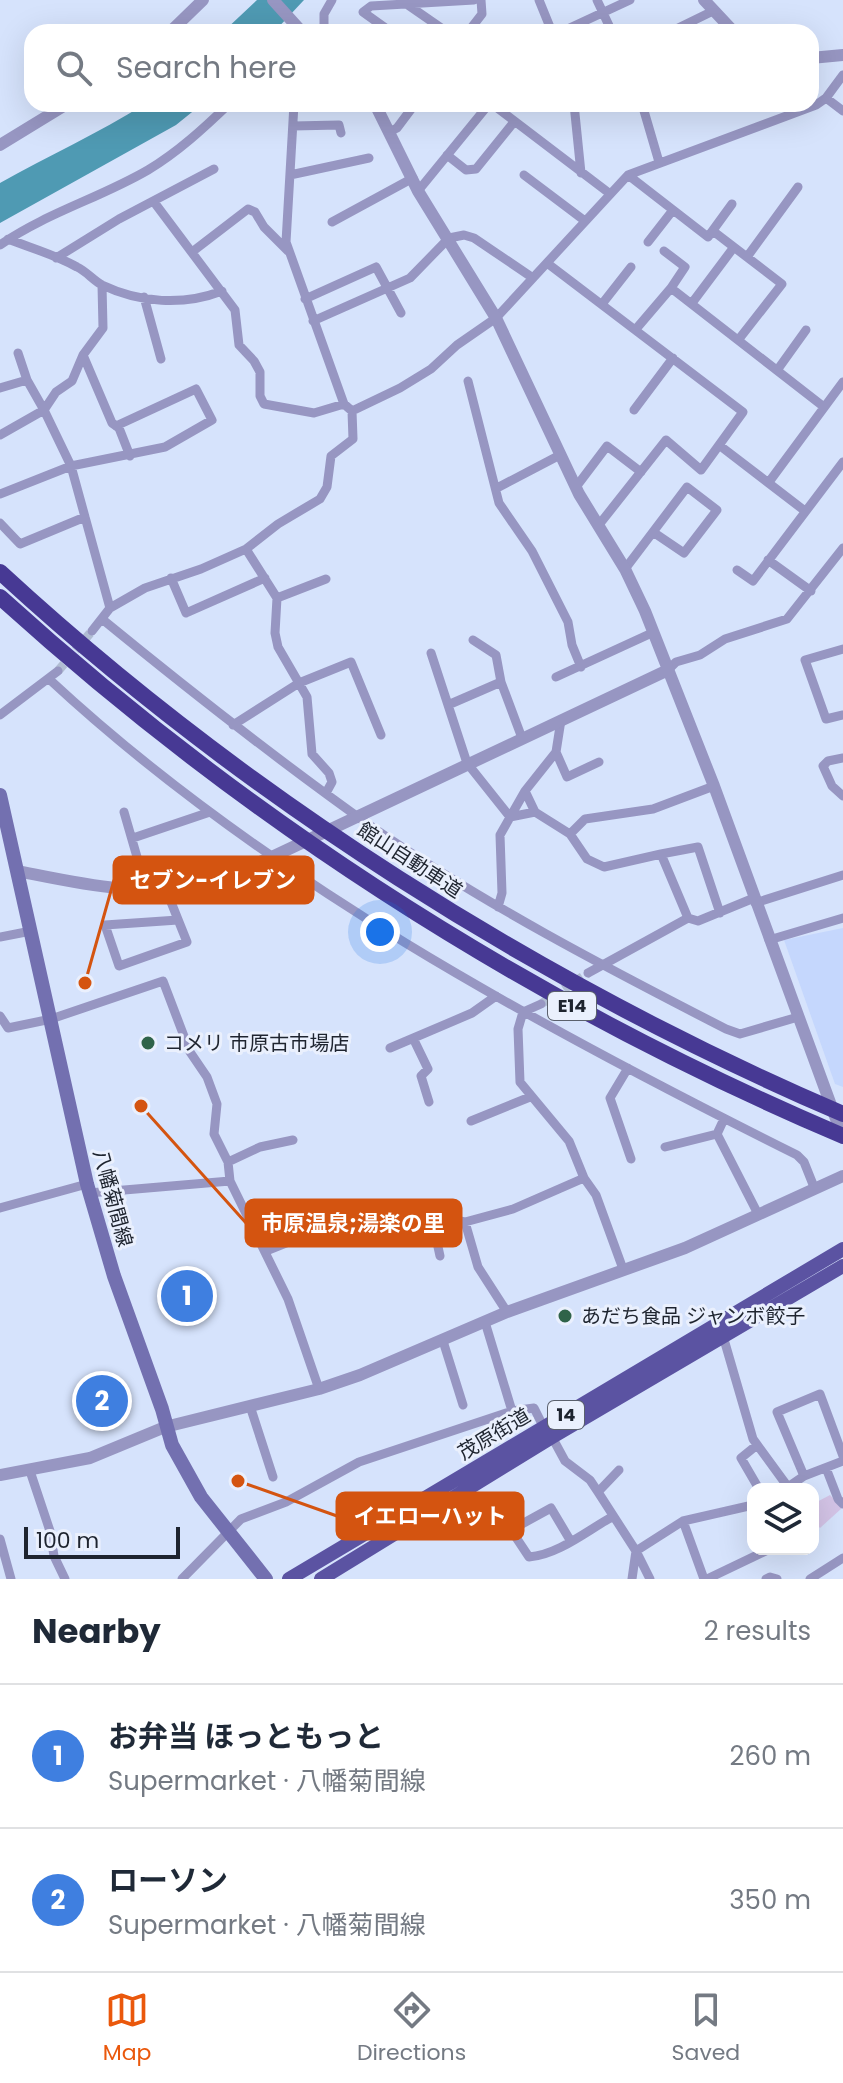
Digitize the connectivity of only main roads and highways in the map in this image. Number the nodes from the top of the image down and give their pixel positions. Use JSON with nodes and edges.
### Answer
{"nodes":[{"id":1,"x":0,"y":572,"type":"edge"},
{"id":2,"x":0,"y":597,"type":"edge"},
{"id":3,"x":0,"y":795,"type":"edge"},
{"id":4,"x":843,"y":1114,"type":"edge"},
{"id":5,"x":843,"y":1137,"type":"edge"},
{"id":6,"x":843,"y":1249,"type":"edge"},
{"id":7,"x":843,"y":1266,"type":"edge"},
{"id":8,"x":548,"y":1433,"type":"junction"},
{"id":9,"x":266,"y":1579,"type":"edge"},
{"id":10,"x":289,"y":1579,"type":"edge"},
{"id":11,"x":321,"y":1579,"type":"edge"}],
"edges":[{"from":1,"to":4,"type":"highway","name":"館山自動車道","number":"E14"},
{"from":2,"to":5,"type":"highway","name":"館山自動車道","number":"E14"},
{"from":3,"to":9,"type":"main road","name":"八幡菊間線"},
{"from":6,"to":8,"type":"main road","name":"茂原街道","number":"14"},
{"from":7,"to":8,"type":"main road","name":"茂原街道","number":"14"},
{"from":8,"to":10,"type":"main road","name":"茂原街道","number":"14"},
{"from":8,"to":11,"type":"main road","name":"茂原街道","number":"14"}]}
